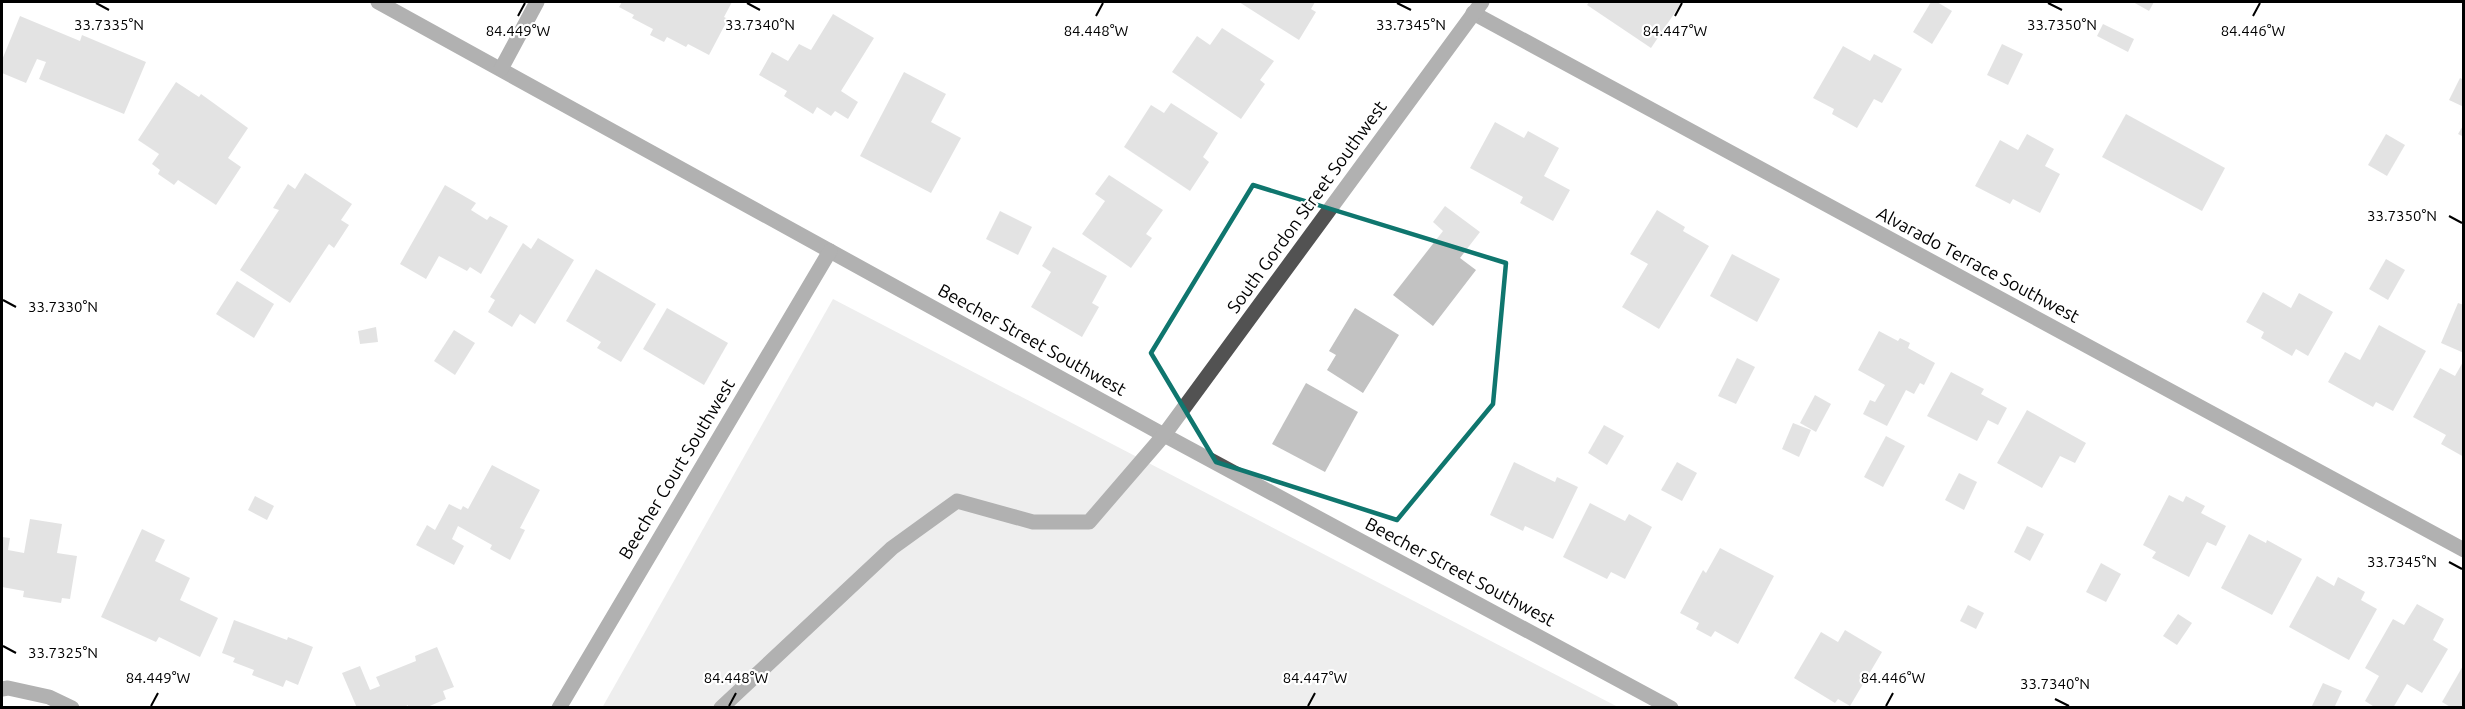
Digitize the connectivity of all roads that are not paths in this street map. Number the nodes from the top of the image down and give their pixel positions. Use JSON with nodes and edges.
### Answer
{"nodes":[{"id":1,"x":378,"y":2,"type":"edge"},
{"id":2,"x":537,"y":2,"type":"edge"},
{"id":3,"x":1477,"y":8,"type":"edge"},
{"id":4,"x":501,"y":69,"type":"junction"},
{"id":5,"x":830,"y":251,"type":"junction"},
{"id":6,"x":1164,"y":435,"type":"junction"},
{"id":7,"x":2463,"y":550,"type":"edge"},
{"id":8,"x":2,"y":689,"type":"edge"},
{"id":9,"x":72,"y":708,"type":"edge"},
{"id":10,"x":559,"y":708,"type":"edge"},
{"id":11,"x":721,"y":708,"type":"edge"},
{"id":12,"x":1671,"y":708,"type":"edge"}],
"edges":[{"from":1,"to":4,"type":"street","name":"Beecher Street Southwest"},
{"from":2,"to":4,"type":"street"},
{"from":3,"to":6,"type":"street","name":"South Gordon Street Southwest"},
{"from":3,"to":7,"type":"street","name":"Alvarado Terrace Southwest"},
{"from":4,"to":5,"type":"street","name":"Beecher Street Southwest"},
{"from":5,"to":6,"type":"street","name":"Beecher Street Southwest"},
{"from":5,"to":10,"type":"street","name":"Beecher Court Southwest"},
{"from":6,"to":11,"type":"street","name":"South Gordon Street Southwest"},
{"from":6,"to":12,"type":"street","name":"Beecher Street Southwest"},
{"from":8,"to":9,"type":"street"}]}
